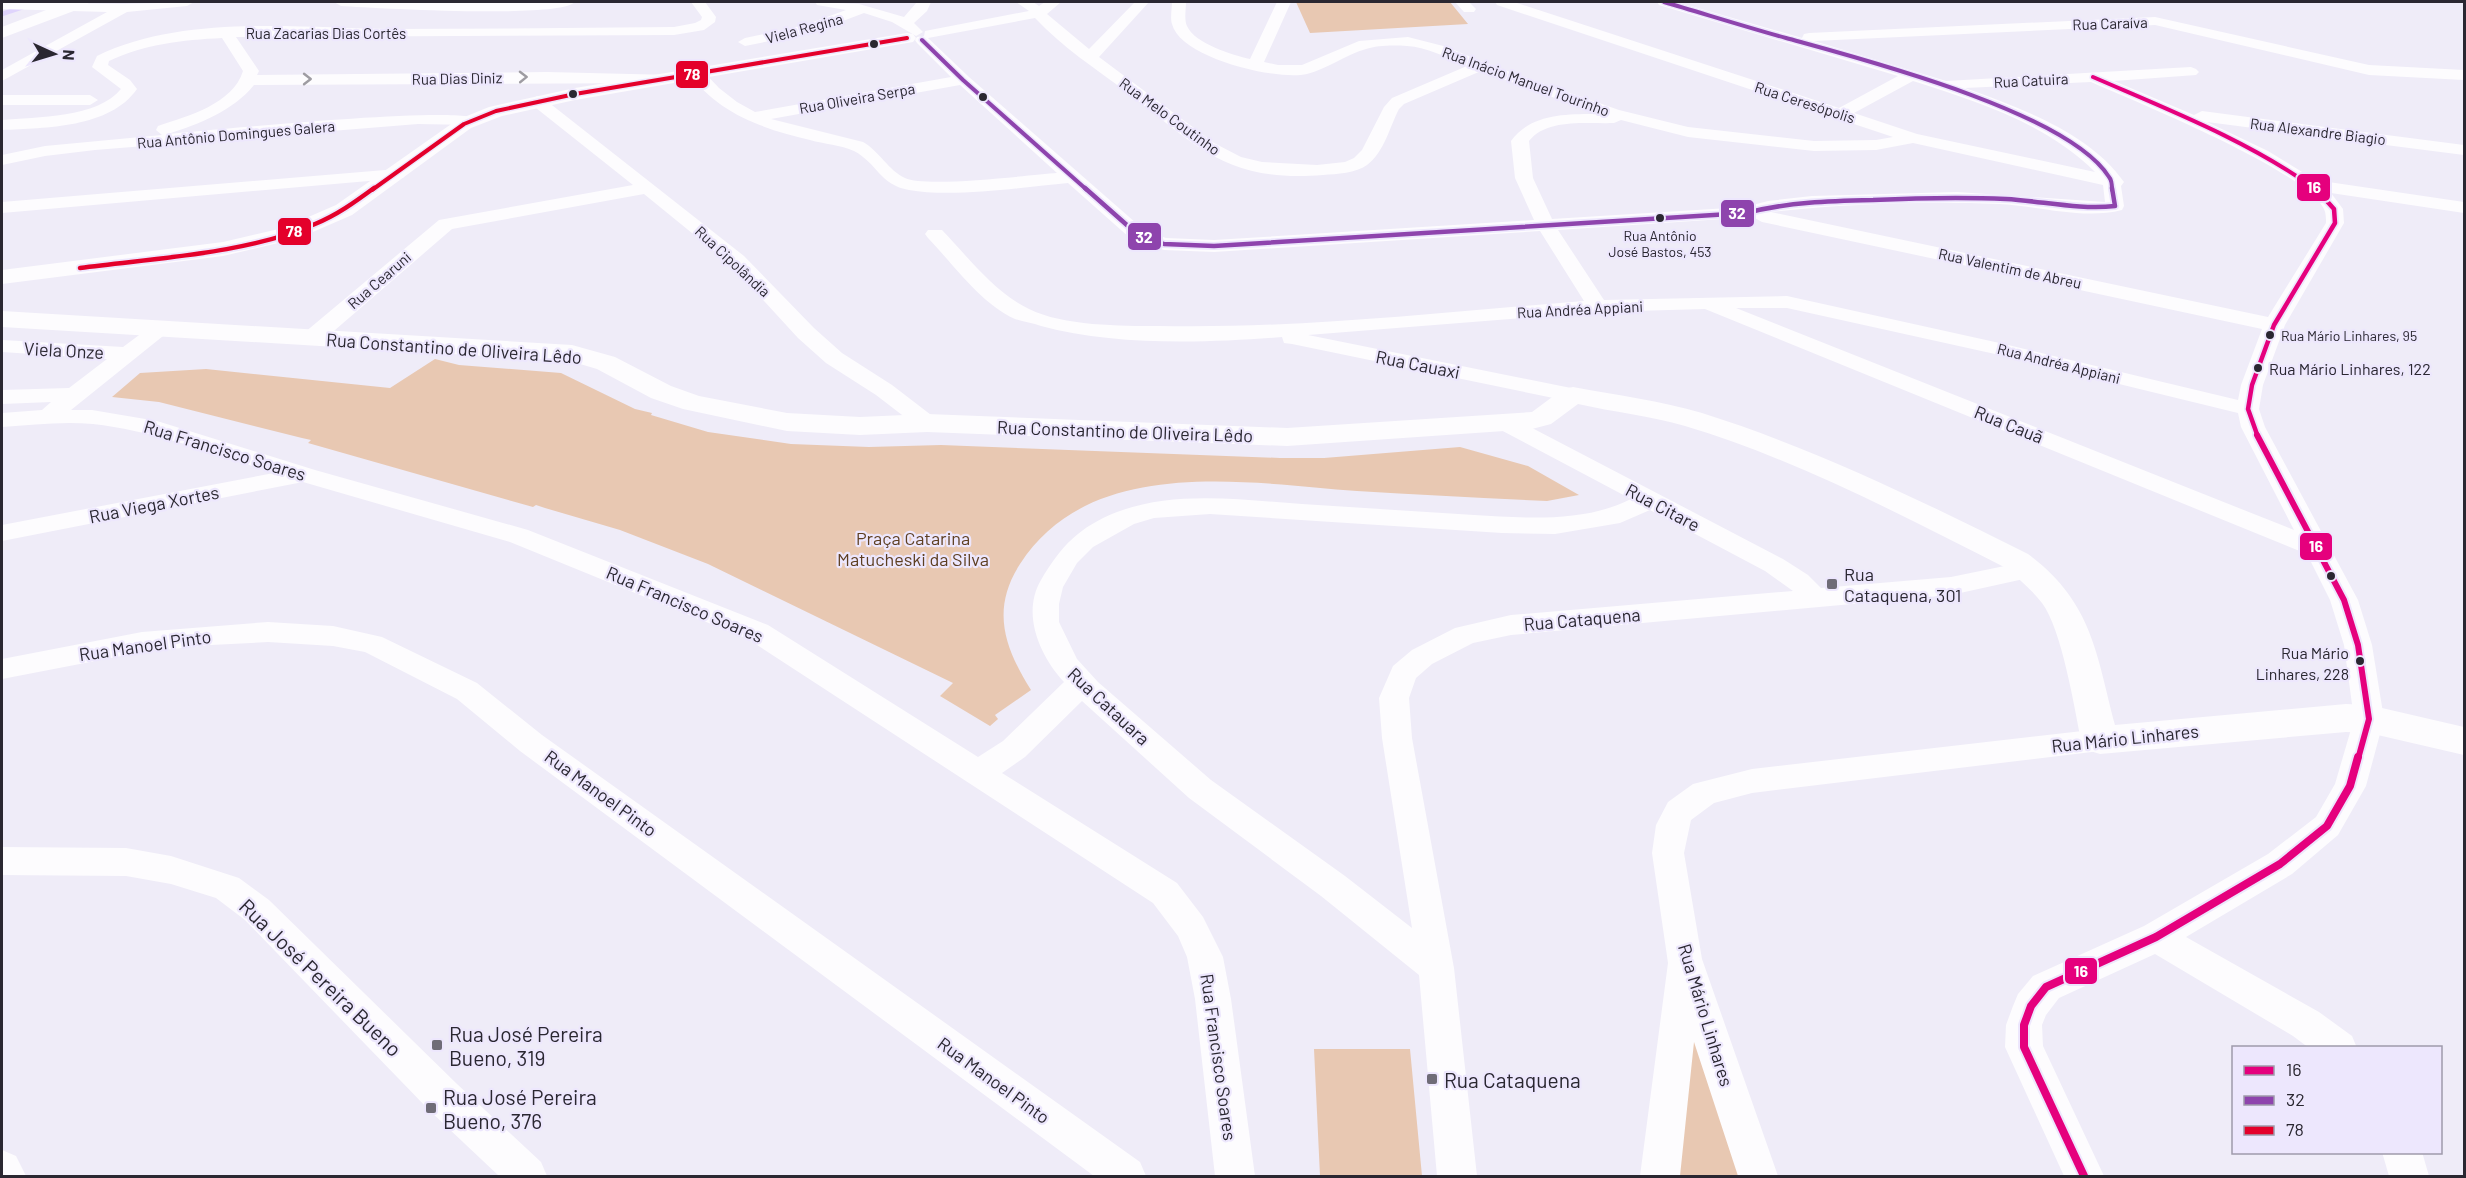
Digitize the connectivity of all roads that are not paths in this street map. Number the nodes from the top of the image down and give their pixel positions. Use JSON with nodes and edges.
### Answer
{"nodes":[{"id":1,"x":187,"y":2,"type":"edge"},
{"id":2,"x":341,"y":2,"type":"edge"},
{"id":3,"x":567,"y":2,"type":"edge"},
{"id":4,"x":698,"y":2,"type":"edge"},
{"id":5,"x":822,"y":2,"type":"edge"},
{"id":6,"x":924,"y":2,"type":"edge"},
{"id":7,"x":1023,"y":2,"type":"edge"},
{"id":8,"x":1054,"y":2,"type":"edge"},
{"id":9,"x":1142,"y":2,"type":"edge"},
{"id":10,"x":1179,"y":2,"type":"edge"},
{"id":11,"x":1284,"y":2,"type":"edge"},
{"id":12,"x":1502,"y":2,"type":"edge"},
{"id":13,"x":1664,"y":2,"type":"edge"},
{"id":14,"x":74,"y":4,"type":"edge"},
{"id":15,"x":2,"y":5,"type":"edge"},
{"id":16,"x":130,"y":5,"type":"edge"},
{"id":17,"x":862,"y":9,"type":"junction"},
{"id":18,"x":1038,"y":13,"type":"junction"},
{"id":19,"x":2,"y":33,"type":"edge"},
{"id":20,"x":916,"y":33,"type":"junction"},
{"id":21,"x":227,"y":34,"type":"junction"},
{"id":22,"x":1785,"y":38,"type":"junction"},
{"id":23,"x":745,"y":42,"type":"dead end"},
{"id":24,"x":1090,"y":57,"type":"junction"},
{"id":25,"x":1255,"y":65,"type":"junction"},
{"id":26,"x":1480,"y":66,"type":"junction"},
{"id":27,"x":2191,"y":72,"type":"dead end"},
{"id":28,"x":697,"y":73,"type":"junction"},
{"id":29,"x":1911,"y":75,"type":"junction"},
{"id":30,"x":2464,"y":75,"type":"edge"},
{"id":31,"x":2,"y":76,"type":"edge"},
{"id":32,"x":575,"y":77,"type":"junction"},
{"id":33,"x":2093,"y":77,"type":"junction"},
{"id":34,"x":666,"y":78,"type":"junction"},
{"id":35,"x":248,"y":80,"type":"junction"},
{"id":36,"x":963,"y":80,"type":"junction"},
{"id":37,"x":1942,"y":85,"type":"junction"},
{"id":38,"x":546,"y":99,"type":"junction"},
{"id":39,"x":2,"y":100,"type":"edge"},
{"id":40,"x":118,"y":101,"type":"junction"},
{"id":41,"x":2171,"y":112,"type":"junction"},
{"id":42,"x":1840,"y":114,"type":"junction"},
{"id":43,"x":752,"y":117,"type":"junction"},
{"id":44,"x":1628,"y":117,"type":"junction"},
{"id":45,"x":472,"y":120,"type":"junction"},
{"id":46,"x":2,"y":125,"type":"edge"},
{"id":47,"x":1913,"y":138,"type":"junction"},
{"id":48,"x":132,"y":142,"type":"junction"},
{"id":49,"x":2464,"y":150,"type":"edge"},
{"id":50,"x":2,"y":160,"type":"edge"},
{"id":51,"x":397,"y":174,"type":"junction"},
{"id":52,"x":1072,"y":177,"type":"junction"},
{"id":53,"x":2115,"y":182,"type":"junction"},
{"id":54,"x":2310,"y":185,"type":"junction"},
{"id":55,"x":648,"y":188,"type":"junction"},
{"id":56,"x":1842,"y":203,"type":"junction"},
{"id":57,"x":2464,"y":207,"type":"edge"},
{"id":58,"x":2,"y":208,"type":"edge"},
{"id":59,"x":1746,"y":213,"type":"junction"},
{"id":60,"x":1800,"y":223,"type":"junction"},
{"id":61,"x":1547,"y":224,"type":"junction"},
{"id":62,"x":935,"y":234,"type":"dead end"},
{"id":63,"x":2,"y":277,"type":"edge"},
{"id":64,"x":1703,"y":303,"type":"junction"},
{"id":65,"x":1598,"y":306,"type":"junction"},
{"id":66,"x":2,"y":319,"type":"edge"},
{"id":67,"x":2274,"y":325,"type":"junction"},
{"id":68,"x":161,"y":328,"type":"junction"},
{"id":69,"x":1264,"y":332,"type":"junction"},
{"id":70,"x":312,"y":338,"type":"junction"},
{"id":71,"x":2,"y":346,"type":"edge"},
{"id":72,"x":126,"y":354,"type":"junction"},
{"id":73,"x":74,"y":395,"type":"junction"},
{"id":74,"x":1573,"y":395,"type":"junction"},
{"id":75,"x":2,"y":397,"type":"edge"},
{"id":76,"x":2248,"y":409,"type":"junction"},
{"id":77,"x":48,"y":416,"type":"junction"},
{"id":78,"x":2,"y":420,"type":"edge"},
{"id":79,"x":927,"y":423,"type":"junction"},
{"id":80,"x":1505,"y":423,"type":"junction"},
{"id":81,"x":306,"y":474,"type":"junction"},
{"id":82,"x":1649,"y":500,"type":"junction"},
{"id":83,"x":2,"y":533,"type":"edge"},
{"id":84,"x":2315,"y":548,"type":"junction"},
{"id":85,"x":2029,"y":570,"type":"junction"},
{"id":86,"x":1815,"y":599,"type":"junction"},
{"id":87,"x":2,"y":669,"type":"edge"},
{"id":88,"x":1082,"y":683,"type":"junction"},
{"id":89,"x":2368,"y":719,"type":"junction"},
{"id":90,"x":2100,"y":740,"type":"junction"},
{"id":91,"x":2464,"y":741,"type":"edge"},
{"id":92,"x":978,"y":773,"type":"junction"},
{"id":93,"x":2,"y":861,"type":"edge"},
{"id":94,"x":2156,"y":937,"type":"junction"},
{"id":95,"x":1684,"y":959,"type":"junction"},
{"id":96,"x":1436,"y":968,"type":"junction"},
{"id":97,"x":2338,"y":1046,"type":"edge"},
{"id":98,"x":2403,"y":1154,"type":"edge"},
{"id":99,"x":2,"y":1170,"type":"edge"},
{"id":100,"x":6,"y":1176,"type":"edge"},
{"id":101,"x":527,"y":1176,"type":"edge"},
{"id":102,"x":1126,"y":1176,"type":"edge"},
{"id":103,"x":1235,"y":1176,"type":"edge"},
{"id":104,"x":1457,"y":1176,"type":"edge"},
{"id":105,"x":1659,"y":1176,"type":"edge"},
{"id":106,"x":1758,"y":1176,"type":"edge"},
{"id":107,"x":2084,"y":1176,"type":"edge"},
{"id":108,"x":2409,"y":1176,"type":"edge"}],
"edges":[{"from":1,"to":16,"type":"street"},
{"from":2,"to":3,"type":"street"},
{"from":4,"to":21,"type":"street","name":"Rua Zacarias Dias Cortês"},
{"from":5,"to":17,"type":"street"},
{"from":6,"to":20,"type":"street"},
{"from":7,"to":18,"type":"street","name":"Rua Melo Coutinho"},
{"from":8,"to":18,"type":"street"},
{"from":9,"to":24,"type":"street"},
{"from":10,"to":25,"type":"street","name":"Rua Inácio Manuel Tourinho"},
{"from":11,"to":25,"type":"street"},
{"from":12,"to":42,"type":"street","name":"Rua Ceresópolis"},
{"from":13,"to":22,"type":"street"},
{"from":14,"to":15,"type":"street"},
{"from":14,"to":16,"type":"street"},
{"from":14,"to":19,"type":"street"},
{"from":16,"to":31,"type":"street"},
{"from":17,"to":20,"type":"street"},
{"from":17,"to":23,"type":"street","name":"Viela Regina"},
{"from":18,"to":20,"type":"street"},
{"from":18,"to":24,"type":"street","name":"Rua Melo Coutinho"},
{"from":20,"to":28,"type":"street"},
{"from":20,"to":36,"type":"street"},
{"from":21,"to":35,"type":"street"},
{"from":21,"to":40,"type":"street","name":"Rua Zacarias Dias Cortês"},
{"from":22,"to":29,"type":"street"},
{"from":22,"to":30,"type":"street","name":"Rua Caraíva"},
{"from":24,"to":26,"type":"street","name":"Rua Melo Coutinho"},
{"from":25,"to":26,"type":"street","name":"Rua Inácio Manuel Tourinho"},
{"from":26,"to":44,"type":"street","name":"Rua Inácio Manuel Tourinho"},
{"from":27,"to":33,"type":"street","name":"Rua Catuira"},
{"from":28,"to":34,"type":"street"},
{"from":28,"to":43,"type":"street"},
{"from":29,"to":37,"type":"street"},
{"from":29,"to":42,"type":"street"},
{"from":32,"to":34,"type":"street","name":"Rua Dias Diniz"},
{"from":35,"to":32,"type":"street","name":"Rua Dias Diniz","one_way":true},
{"from":32,"to":38,"type":"street"},
{"from":33,"to":37,"type":"street","name":"Rua Catuira"},
{"from":33,"to":41,"type":"street"},
{"from":34,"to":38,"type":"street"},
{"from":35,"to":48,"type":"street"},
{"from":36,"to":43,"type":"street","name":"Rua Oliveira Serpa"},
{"from":36,"to":52,"type":"street"},
{"from":37,"to":53,"type":"street"},
{"from":38,"to":45,"type":"street"},
{"from":38,"to":55,"type":"street","name":"Rua Cipolândia"},
{"from":39,"to":40,"type":"street"},
{"from":40,"to":46,"type":"street"},
{"from":41,"to":49,"type":"street","name":"Rua Alexandre Biagio"},
{"from":41,"to":54,"type":"street"},
{"from":42,"to":47,"type":"street","name":"Rua Ceresópolis"},
{"from":43,"to":52,"type":"street"},
{"from":44,"to":47,"type":"street","name":"Rua Inácio Manuel Tourinho"},
{"from":44,"to":61,"type":"street"},
{"from":45,"to":48,"type":"street","name":"Rua Antônio Domingues Galera"},
{"from":45,"to":51,"type":"street"},
{"from":47,"to":53,"type":"street","name":"Rua Ceresópolis"},
{"from":48,"to":50,"type":"street","name":"Rua Antônio Domingues Galera"},
{"from":51,"to":58,"type":"street"},
{"from":51,"to":63,"type":"street"},
{"from":52,"to":61,"type":"street"},
{"from":53,"to":56,"type":"street"},
{"from":54,"to":57,"type":"street"},
{"from":54,"to":67,"type":"street"},
{"from":55,"to":70,"type":"street","name":"Rua Cearuni"},
{"from":55,"to":79,"type":"street","name":"Rua Cipolândia"},
{"from":56,"to":59,"type":"street"},
{"from":56,"to":60,"type":"street"},
{"from":59,"to":60,"type":"street","name":"Rua Valentim de Abreu"},
{"from":59,"to":61,"type":"street"},
{"from":60,"to":67,"type":"street","name":"Rua Valentim de Abreu"},
{"from":61,"to":65,"type":"street"},
{"from":62,"to":69,"type":"street","name":"Rua Andréa Appiani"},
{"from":64,"to":65,"type":"street","name":"Rua Andréa Appiani"},
{"from":64,"to":76,"type":"street","name":"Rua Andréa Appiani"},
{"from":64,"to":84,"type":"street","name":"Rua Cauã"},
{"from":65,"to":69,"type":"street","name":"Rua Andréa Appiani"},
{"from":66,"to":68,"type":"street","name":"Rua Constantino de Oliveira Lêdo"},
{"from":67,"to":76,"type":"street"},
{"from":68,"to":70,"type":"street","name":"Rua Constantino de Oliveira Lêdo"},
{"from":68,"to":72,"type":"street","name":"Viela Onze"},
{"from":69,"to":74,"type":"street","name":"Rua Cauaxi"},
{"from":70,"to":79,"type":"street","name":"Rua Constantino de Oliveira Lêdo"},
{"from":71,"to":72,"type":"street","name":"Viela Onze"},
{"from":72,"to":73,"type":"street","name":"Viela Onze"},
{"from":73,"to":75,"type":"street"},
{"from":73,"to":77,"type":"street","name":"Viela Onze"},
{"from":74,"to":80,"type":"street","name":"Rua Constantino de Oliveira Lêdo"},
{"from":74,"to":85,"type":"street"},
{"from":76,"to":84,"type":"street"},
{"from":77,"to":78,"type":"street","name":"Rua Francisco Soares"},
{"from":77,"to":81,"type":"street","name":"Rua Francisco Soares"},
{"from":79,"to":80,"type":"street","name":"Rua Constantino de Oliveira Lêdo"},
{"from":80,"to":82,"type":"street","name":"Rua Citare"},
{"from":81,"to":83,"type":"street","name":"Rua Viega Xortes"},
{"from":81,"to":92,"type":"street","name":"Rua Francisco Soares"},
{"from":82,"to":86,"type":"street","name":"Rua Citare"},
{"from":82,"to":88,"type":"street","name":"Rua Catauara"},
{"from":84,"to":89,"type":"street"},
{"from":85,"to":86,"type":"street","name":"Rua Cataquena"},
{"from":85,"to":90,"type":"street"},
{"from":86,"to":96,"type":"street","name":"Rua Cataquena"},
{"from":87,"to":102,"type":"street","name":"Rua Manoel Pinto"},
{"from":88,"to":92,"type":"street"},
{"from":88,"to":96,"type":"street","name":"Rua Catauara"},
{"from":89,"to":90,"type":"street","name":"Rua Mário Linhares"},
{"from":89,"to":91,"type":"street","name":"Rua Mário Linhares"},
{"from":89,"to":94,"type":"street"},
{"from":90,"to":95,"type":"street","name":"Rua Mário Linhares"},
{"from":92,"to":103,"type":"street","name":"Rua Francisco Soares"},
{"from":93,"to":101,"type":"street","name":"Rua José Pereira Bueno"},
{"from":94,"to":97,"type":"street"},
{"from":94,"to":107,"type":"street"},
{"from":95,"to":105,"type":"street"},
{"from":95,"to":106,"type":"street","name":"Rua Mário Linhares"},
{"from":96,"to":104,"type":"street","name":"Rua Cataquena"},
{"from":98,"to":108,"type":"street"},
{"from":99,"to":100,"type":"street"}]}
